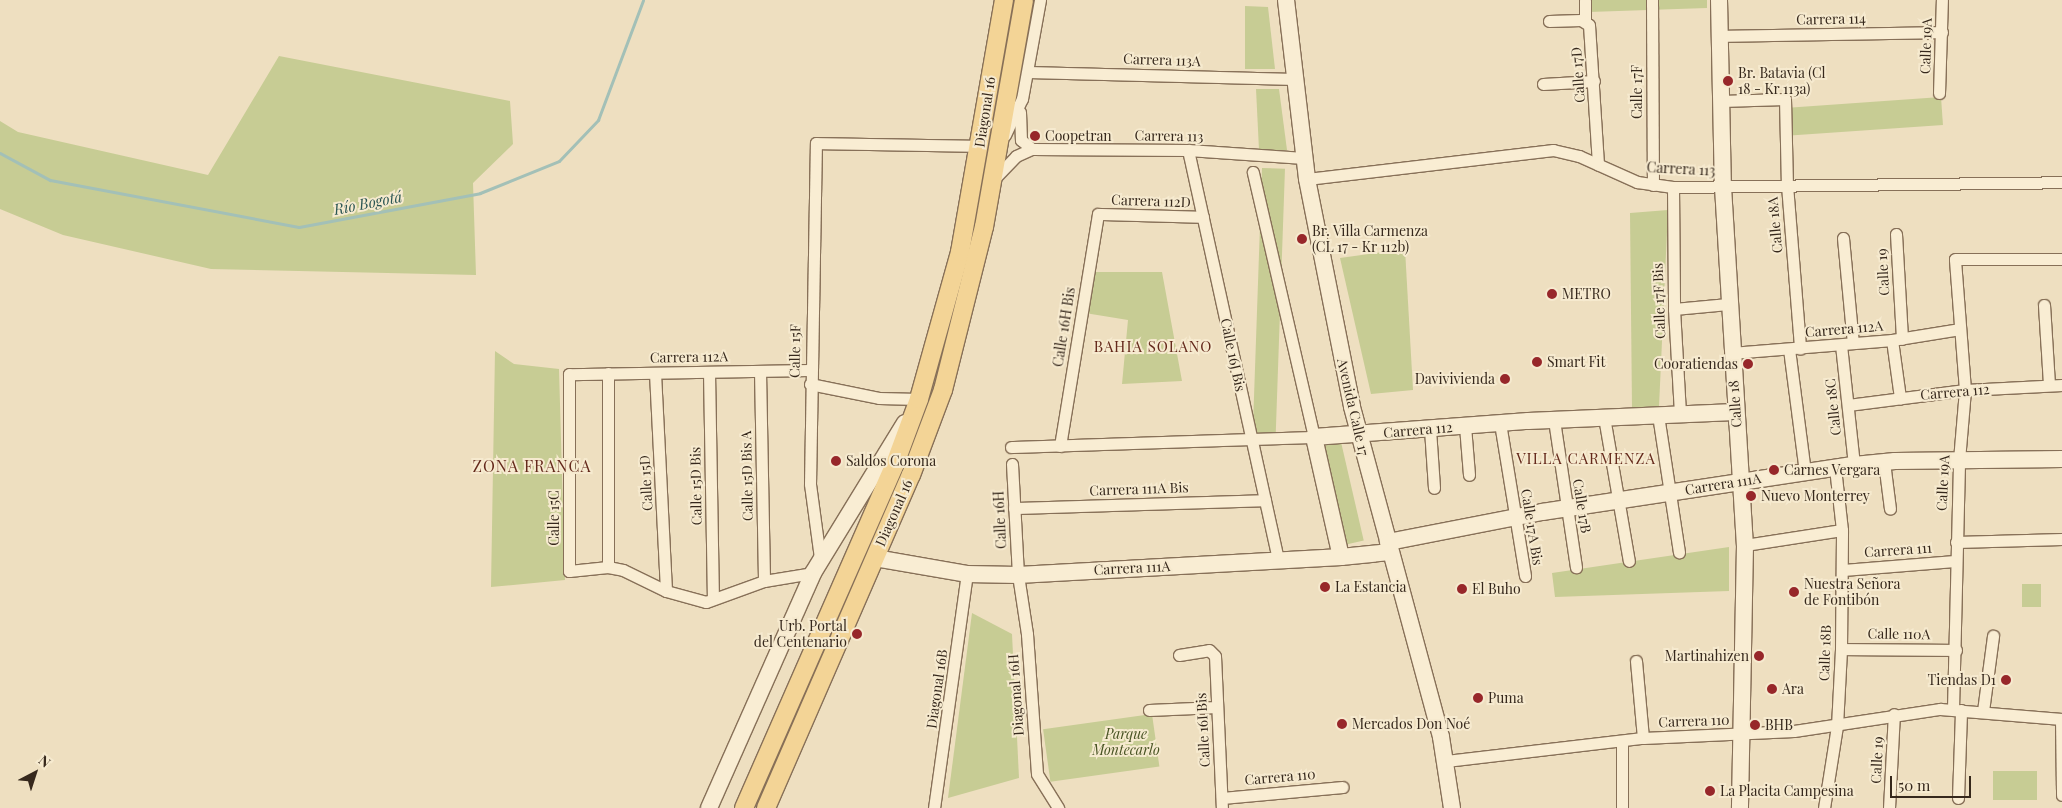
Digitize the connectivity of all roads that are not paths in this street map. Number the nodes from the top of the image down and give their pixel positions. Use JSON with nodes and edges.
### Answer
{"nodes":[{"id":1,"x":1004,"y":0,"type":"edge"},
{"id":2,"x":1024,"y":0,"type":"edge"},
{"id":3,"x":1040,"y":0,"type":"edge"},
{"id":4,"x":1286,"y":0,"type":"edge"},
{"id":5,"x":1585,"y":0,"type":"edge"},
{"id":6,"x":1652,"y":0,"type":"edge"},
{"id":7,"x":1719,"y":0,"type":"edge"},
{"id":8,"x":1942,"y":0,"type":"edge"},
{"id":9,"x":1584,"y":20,"type":"junction"},
{"id":10,"x":1549,"y":21,"type":"dead end"},
{"id":11,"x":1942,"y":32,"type":"junction"},
{"id":12,"x":1720,"y":36,"type":"junction"},
{"id":13,"x":1028,"y":72,"type":"junction"},
{"id":14,"x":1295,"y":79,"type":"junction"},
{"id":15,"x":1594,"y":81,"type":"junction"},
{"id":16,"x":1543,"y":84,"type":"dead end"},
{"id":17,"x":1939,"y":93,"type":"dead end"},
{"id":18,"x":1022,"y":99,"type":"junction"},
{"id":19,"x":1721,"y":101,"type":"junction"},
{"id":20,"x":980,"y":146,"type":"junction"},
{"id":21,"x":998,"y":146,"type":"junction"},
{"id":22,"x":1032,"y":149,"type":"junction"},
{"id":23,"x":1188,"y":150,"type":"junction"},
{"id":24,"x":1304,"y":158,"type":"junction"},
{"id":25,"x":1598,"y":165,"type":"junction"},
{"id":26,"x":1253,"y":172,"type":"dead end"},
{"id":27,"x":1307,"y":179,"type":"junction"},
{"id":28,"x":993,"y":180,"type":"junction"},
{"id":29,"x":2062,"y":182,"type":"edge"},
{"id":30,"x":1653,"y":185,"type":"junction"},
{"id":31,"x":1787,"y":185,"type":"junction"},
{"id":32,"x":1673,"y":187,"type":"junction"},
{"id":33,"x":1723,"y":187,"type":"junction"},
{"id":34,"x":1098,"y":214,"type":"joint"},
{"id":35,"x":1203,"y":218,"type":"junction"},
{"id":36,"x":1896,"y":234,"type":"dead end"},
{"id":37,"x":1843,"y":238,"type":"dead end"},
{"id":38,"x":2062,"y":259,"type":"edge"},
{"id":39,"x":1728,"y":304,"type":"junction"},
{"id":40,"x":2044,"y":305,"type":"dead end"},
{"id":41,"x":1674,"y":309,"type":"junction"},
{"id":42,"x":1960,"y":329,"type":"junction"},
{"id":43,"x":1897,"y":340,"type":"junction"},
{"id":44,"x":1847,"y":344,"type":"junction"},
{"id":45,"x":1795,"y":348,"type":"junction"},
{"id":46,"x":1731,"y":353,"type":"junction"},
{"id":47,"x":809,"y":370,"type":"junction"},
{"id":48,"x":760,"y":371,"type":"junction"},
{"id":49,"x":709,"y":372,"type":"junction"},
{"id":50,"x":655,"y":373,"type":"junction"},
{"id":51,"x":569,"y":374,"type":"joint"},
{"id":52,"x":608,"y":374,"type":"junction"},
{"id":53,"x":810,"y":384,"type":"junction"},
{"id":54,"x":2049,"y":385,"type":"junction"},
{"id":55,"x":2062,"y":385,"type":"edge"},
{"id":56,"x":1965,"y":390,"type":"junction"},
{"id":57,"x":919,"y":398,"type":"junction"},
{"id":58,"x":1900,"y":398,"type":"junction"},
{"id":59,"x":1848,"y":405,"type":"junction"},
{"id":60,"x":1735,"y":412,"type":"junction"},
{"id":61,"x":1680,"y":414,"type":"junction"},
{"id":62,"x":1658,"y":415,"type":"junction"},
{"id":63,"x":1604,"y":418,"type":"junction"},
{"id":64,"x":1554,"y":420,"type":"junction"},
{"id":65,"x":1500,"y":423,"type":"junction"},
{"id":66,"x":1465,"y":426,"type":"junction"},
{"id":67,"x":1430,"y":429,"type":"junction"},
{"id":68,"x":1358,"y":434,"type":"junction"},
{"id":69,"x":1314,"y":437,"type":"junction"},
{"id":70,"x":1252,"y":439,"type":"junction"},
{"id":71,"x":1060,"y":446,"type":"junction"},
{"id":72,"x":1011,"y":447,"type":"dead end"},
{"id":73,"x":2062,"y":459,"type":"edge"},
{"id":74,"x":1959,"y":460,"type":"junction"},
{"id":75,"x":1884,"y":462,"type":"junction"},
{"id":76,"x":1012,"y":464,"type":"dead end"},
{"id":77,"x":1854,"y":465,"type":"junction"},
{"id":78,"x":1835,"y":468,"type":"junction"},
{"id":79,"x":1805,"y":472,"type":"junction"},
{"id":80,"x":1469,"y":475,"type":"dead end"},
{"id":81,"x":1740,"y":481,"type":"junction"},
{"id":82,"x":1434,"y":488,"type":"dead end"},
{"id":83,"x":1670,"y":492,"type":"junction"},
{"id":84,"x":1265,"y":500,"type":"junction"},
{"id":85,"x":1618,"y":500,"type":"junction"},
{"id":86,"x":1014,"y":508,"type":"junction"},
{"id":87,"x":1567,"y":508,"type":"junction"},
{"id":88,"x":1890,"y":509,"type":"dead end"},
{"id":89,"x":1516,"y":517,"type":"junction"},
{"id":90,"x":1842,"y":530,"type":"junction"},
{"id":91,"x":2062,"y":539,"type":"edge"},
{"id":92,"x":1956,"y":542,"type":"junction"},
{"id":93,"x":1745,"y":545,"type":"junction"},
{"id":94,"x":1389,"y":547,"type":"junction"},
{"id":95,"x":1680,"y":552,"type":"dead end"},
{"id":96,"x":1341,"y":557,"type":"junction"},
{"id":97,"x":875,"y":558,"type":"junction"},
{"id":98,"x":1278,"y":560,"type":"junction"},
{"id":99,"x":1956,"y":561,"type":"junction"},
{"id":100,"x":1629,"y":562,"type":"dead end"},
{"id":101,"x":817,"y":566,"type":"junction"},
{"id":102,"x":608,"y":567,"type":"junction"},
{"id":103,"x":1576,"y":567,"type":"dead end"},
{"id":104,"x":1843,"y":570,"type":"junction"},
{"id":105,"x":967,"y":574,"type":"junction"},
{"id":106,"x":1018,"y":574,"type":"junction"},
{"id":107,"x":1525,"y":576,"type":"dead end"},
{"id":108,"x":764,"y":581,"type":"junction"},
{"id":109,"x":666,"y":591,"type":"junction"},
{"id":110,"x":713,"y":599,"type":"junction"},
{"id":111,"x":1993,"y":636,"type":"dead end"},
{"id":112,"x":1841,"y":648,"type":"junction"},
{"id":113,"x":1956,"y":650,"type":"junction"},
{"id":114,"x":1179,"y":655,"type":"dead end"},
{"id":115,"x":1636,"y":661,"type":"dead end"},
{"id":116,"x":1217,"y":707,"type":"junction"},
{"id":117,"x":1957,"y":709,"type":"junction"},
{"id":118,"x":1149,"y":710,"type":"dead end"},
{"id":119,"x":1983,"y":711,"type":"junction"},
{"id":120,"x":1894,"y":714,"type":"junction"},
{"id":121,"x":2062,"y":719,"type":"edge"},
{"id":122,"x":1836,"y":726,"type":"junction"},
{"id":123,"x":1742,"y":734,"type":"junction"},
{"id":124,"x":1643,"y":738,"type":"junction"},
{"id":125,"x":1622,"y":741,"type":"junction"},
{"id":126,"x":1446,"y":761,"type":"junction"},
{"id":127,"x":1342,"y":786,"type":"dead end"},
{"id":128,"x":2062,"y":795,"type":"edge"},
{"id":129,"x":1958,"y":798,"type":"dead end"},
{"id":130,"x":1222,"y":803,"type":"edge"},
{"id":131,"x":709,"y":808,"type":"edge"},
{"id":132,"x":744,"y":808,"type":"edge"},
{"id":133,"x":766,"y":808,"type":"edge"},
{"id":134,"x":934,"y":808,"type":"edge"},
{"id":135,"x":1058,"y":808,"type":"edge"},
{"id":136,"x":1452,"y":808,"type":"edge"},
{"id":137,"x":1622,"y":808,"type":"edge"},
{"id":138,"x":1740,"y":808,"type":"edge"},
{"id":139,"x":1824,"y":808,"type":"edge"},
{"id":140,"x":1890,"y":808,"type":"edge"}],
"edges":[{"from":1,"to":20,"type":"main road","name":"Diagonal 16"},
{"from":2,"to":21,"type":"main road","name":"Diagonal 16"},
{"from":3,"to":13,"type":"street","name":"Diagonal 16"},
{"from":4,"to":14,"type":"street","name":"Avenida Calle 17"},
{"from":5,"to":9,"type":"street"},
{"from":6,"to":30,"type":"street","name":"Calle 17F"},
{"from":7,"to":12,"type":"street","name":"Calle 18"},
{"from":8,"to":11,"type":"street","name":"Calle 19A"},
{"from":9,"to":10,"type":"street"},
{"from":9,"to":15,"type":"street","name":"Calle 17D"},
{"from":11,"to":12,"type":"street","name":"Carrera 114"},
{"from":11,"to":17,"type":"street","name":"Calle 19A"},
{"from":12,"to":19,"type":"street","name":"Calle 18"},
{"from":13,"to":14,"type":"street","name":"Carrera 113A"},
{"from":13,"to":18,"type":"street","name":"Diagonal 16"},
{"from":14,"to":24,"type":"street","name":"Avenida Calle 17"},
{"from":15,"to":16,"type":"street"},
{"from":15,"to":25,"type":"street","name":"Calle 17D"},
{"from":18,"to":21,"type":"street","name":"Diagonal 16"},
{"from":18,"to":22,"type":"street"},
{"from":19,"to":31,"type":"street","name":"Calle 18A"},
{"from":19,"to":33,"type":"street","name":"Calle 18"},
{"from":20,"to":47,"type":"street","name":"Calle 15F"},
{"from":20,"to":57,"type":"main road","name":"Diagonal 16"},
{"from":21,"to":28,"type":"main road","name":"Diagonal 16"},
{"from":22,"to":23,"type":"street","name":"Carrera 113"},
{"from":22,"to":28,"type":"street"},
{"from":23,"to":24,"type":"street","name":"Carrera 113"},
{"from":23,"to":35,"type":"street","name":"Calle 16J Bis"},
{"from":24,"to":27,"type":"street","name":"Avenida Calle 17"},
{"from":25,"to":27,"type":"street","name":"Carrera 113"},
{"from":25,"to":30,"type":"street","name":"Carrera 113"},
{"from":26,"to":69,"type":"street"},
{"from":27,"to":68,"type":"street","name":"Avenida Calle 17"},
{"from":28,"to":97,"type":"main road","name":"Diagonal 16"},
{"from":29,"to":31,"type":"street","name":"Carrera 113"},
{"from":30,"to":32,"type":"street","name":"Carrera 113"},
{"from":31,"to":33,"type":"street","name":"Carrera 113"},
{"from":31,"to":45,"type":"street","name":"Calle 18A"},
{"from":32,"to":33,"type":"street","name":"Carrera 113"},
{"from":32,"to":41,"type":"street","name":"Calle 17F Bis"},
{"from":33,"to":39,"type":"street","name":"Calle 18"},
{"from":34,"to":35,"type":"street","name":"Carrera 112D"},
{"from":34,"to":71,"type":"street","name":"Calle 16H Bis"},
{"from":35,"to":70,"type":"street","name":"Calle 16J Bis"},
{"from":36,"to":43,"type":"street","name":"Calle 19"},
{"from":37,"to":44,"type":"street","name":"Calle 18C"},
{"from":38,"to":42,"type":"street","name":"Calle 19A"},
{"from":39,"to":41,"type":"street"},
{"from":39,"to":46,"type":"street","name":"Calle 18"},
{"from":40,"to":54,"type":"street"},
{"from":41,"to":61,"type":"street","name":"Calle 17F Bis"},
{"from":42,"to":43,"type":"street","name":"Carrera 112A"},
{"from":42,"to":56,"type":"street","name":"Calle 19A"},
{"from":43,"to":44,"type":"street","name":"Carrera 112A"},
{"from":43,"to":58,"type":"street","name":"Calle 19"},
{"from":44,"to":45,"type":"street","name":"Carrera 112A"},
{"from":44,"to":59,"type":"street","name":"Calle 18C"},
{"from":45,"to":46,"type":"street","name":"Carrera 112A"},
{"from":45,"to":79,"type":"street","name":"Calle 18A"},
{"from":46,"to":60,"type":"street","name":"Calle 18"},
{"from":47,"to":48,"type":"street","name":"Carrera 112A"},
{"from":47,"to":53,"type":"street","name":"Calle 15F"},
{"from":48,"to":49,"type":"street","name":"Carrera 112A"},
{"from":48,"to":108,"type":"street","name":"Calle 15D Bis A"},
{"from":49,"to":50,"type":"street","name":"Carrera 112A"},
{"from":49,"to":110,"type":"street","name":"Calle 15D Bis"},
{"from":50,"to":52,"type":"street","name":"Carrera 112A"},
{"from":50,"to":109,"type":"street","name":"Calle 15D"},
{"from":51,"to":52,"type":"street","name":"Carrera 112A"},
{"from":51,"to":102,"type":"street","name":"Calle 15C"},
{"from":52,"to":102,"type":"street"},
{"from":53,"to":57,"type":"street"},
{"from":53,"to":101,"type":"street","name":"Calle 15F"},
{"from":54,"to":55,"type":"street","name":"Carrera 112"},
{"from":54,"to":56,"type":"street","name":"Carrera 112"},
{"from":56,"to":58,"type":"street","name":"Carrera 112"},
{"from":56,"to":74,"type":"street","name":"Calle 19A"},
{"from":57,"to":101,"type":"street","name":"Diagonal 16"},
{"from":57,"to":132,"type":"main road","name":"Diagonal 16"},
{"from":58,"to":59,"type":"street","name":"Carrera 112"},
{"from":59,"to":77,"type":"street","name":"Calle 18C"},
{"from":60,"to":61,"type":"street","name":"Carrera 112"},
{"from":60,"to":81,"type":"street","name":"Calle 18"},
{"from":61,"to":62,"type":"street","name":"Carrera 112"},
{"from":62,"to":63,"type":"street","name":"Carrera 112"},
{"from":62,"to":83,"type":"street"},
{"from":63,"to":64,"type":"street","name":"Carrera 112"},
{"from":63,"to":85,"type":"street"},
{"from":64,"to":65,"type":"street","name":"Carrera 112"},
{"from":64,"to":87,"type":"street","name":"Calle 17B"},
{"from":65,"to":66,"type":"street","name":"Carrera 112"},
{"from":65,"to":89,"type":"street","name":"Calle 17A Bis"},
{"from":66,"to":67,"type":"street","name":"Carrera 112"},
{"from":66,"to":80,"type":"street"},
{"from":67,"to":68,"type":"street","name":"Carrera 112"},
{"from":67,"to":82,"type":"street"},
{"from":68,"to":69,"type":"street","name":"Carrera 112"},
{"from":68,"to":94,"type":"street","name":"Avenida Calle 17"},
{"from":69,"to":70,"type":"street","name":"Carrera 112"},
{"from":69,"to":96,"type":"street"},
{"from":70,"to":71,"type":"street","name":"Carrera 112"},
{"from":70,"to":84,"type":"street","name":"Calle 16J Bis"},
{"from":71,"to":72,"type":"street","name":"Carrera 112"},
{"from":73,"to":74,"type":"street","name":"Carrera 111A"},
{"from":74,"to":75,"type":"street","name":"Carrera 111A"},
{"from":74,"to":92,"type":"street","name":"Calle 19A"},
{"from":75,"to":77,"type":"street","name":"Carrera 111A"},
{"from":75,"to":88,"type":"street"},
{"from":76,"to":86,"type":"street","name":"Calle 16H"},
{"from":77,"to":78,"type":"street","name":"Carrera 111A"},
{"from":78,"to":79,"type":"street","name":"Carrera 111A"},
{"from":78,"to":90,"type":"street","name":"Calle 18B"},
{"from":79,"to":81,"type":"street","name":"Carrera 111A"},
{"from":81,"to":83,"type":"street","name":"Carrera 111A"},
{"from":81,"to":93,"type":"street","name":"Calle 18"},
{"from":83,"to":85,"type":"street","name":"Carrera 111A"},
{"from":83,"to":95,"type":"street"},
{"from":84,"to":86,"type":"street","name":"Carrera 111A Bis"},
{"from":84,"to":98,"type":"street","name":"Calle 16J Bis"},
{"from":85,"to":87,"type":"street","name":"Carrera 111A"},
{"from":85,"to":100,"type":"street"},
{"from":86,"to":106,"type":"street","name":"Calle 16H"},
{"from":87,"to":89,"type":"street","name":"Carrera 111A"},
{"from":87,"to":103,"type":"street","name":"Calle 17B"},
{"from":89,"to":94,"type":"street","name":"Carrera 111A"},
{"from":89,"to":107,"type":"street","name":"Calle 17A Bis"},
{"from":90,"to":93,"type":"street"},
{"from":90,"to":104,"type":"street","name":"Calle 18B"},
{"from":91,"to":92,"type":"street"},
{"from":92,"to":99,"type":"street","name":"Calle 19A"},
{"from":93,"to":123,"type":"street","name":"Calle 18"},
{"from":94,"to":96,"type":"street","name":"Carrera 111A"},
{"from":94,"to":126,"type":"street","name":"Avenida Calle 17"},
{"from":96,"to":98,"type":"street","name":"Carrera 111A"},
{"from":97,"to":105,"type":"street","name":"Carrera 111A"},
{"from":97,"to":133,"type":"main road","name":"Diagonal 16"},
{"from":98,"to":106,"type":"street","name":"Carrera 111A"},
{"from":99,"to":104,"type":"street","name":"Carrera 111"},
{"from":99,"to":113,"type":"street","name":"Calle 19A"},
{"from":101,"to":108,"type":"street"},
{"from":101,"to":131,"type":"street","name":"Diagonal 16"},
{"from":102,"to":109,"type":"street"},
{"from":104,"to":112,"type":"street","name":"Calle 18B"},
{"from":105,"to":106,"type":"street","name":"Carrera 111A"},
{"from":105,"to":134,"type":"street","name":"Diagonal 16B"},
{"from":106,"to":135,"type":"street","name":"Diagonal 16H"},
{"from":108,"to":110,"type":"street"},
{"from":109,"to":110,"type":"street"},
{"from":111,"to":119,"type":"street"},
{"from":112,"to":113,"type":"street","name":"Calle 110A"},
{"from":112,"to":122,"type":"street","name":"Calle 18B"},
{"from":113,"to":117,"type":"street","name":"Calle 19A"},
{"from":114,"to":116,"type":"street","name":"Calle 16I Bis"},
{"from":115,"to":124,"type":"street"},
{"from":116,"to":118,"type":"street"},
{"from":116,"to":130,"type":"street","name":"Calle 16I Bis"},
{"from":117,"to":119,"type":"street","name":"Carrera 110"},
{"from":117,"to":120,"type":"street","name":"Carrera 110"},
{"from":117,"to":129,"type":"street","name":"Calle 19A"},
{"from":119,"to":121,"type":"street","name":"Carrera 110"},
{"from":120,"to":122,"type":"street","name":"Carrera 110"},
{"from":120,"to":140,"type":"street","name":"Calle 19"},
{"from":121,"to":128,"type":"street"},
{"from":122,"to":123,"type":"street","name":"Carrera 110"},
{"from":122,"to":139,"type":"street","name":"Calle 18B"},
{"from":123,"to":124,"type":"street","name":"Carrera 110"},
{"from":123,"to":138,"type":"street","name":"Calle 18"},
{"from":124,"to":125,"type":"street","name":"Carrera 110"},
{"from":125,"to":126,"type":"street","name":"Carrera 110"},
{"from":125,"to":137,"type":"street"},
{"from":126,"to":136,"type":"street","name":"Avenida Calle 17"},
{"from":127,"to":130,"type":"street","name":"Carrera 110"}]}
